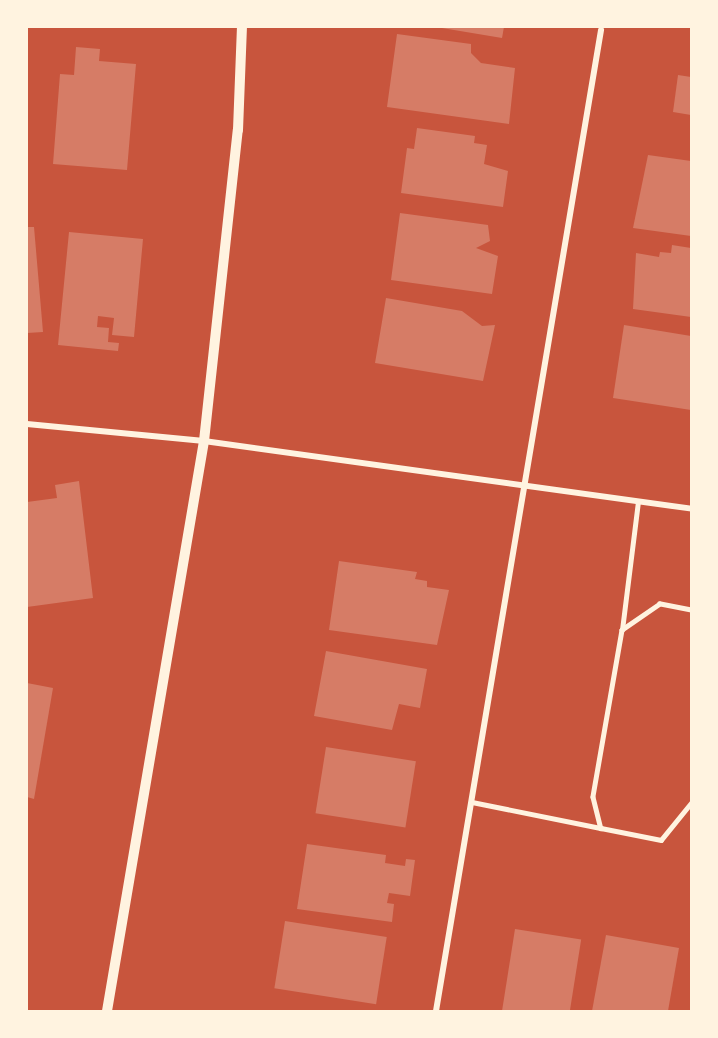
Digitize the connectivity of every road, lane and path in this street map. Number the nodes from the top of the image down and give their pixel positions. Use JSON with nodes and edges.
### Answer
{"nodes":[{"id":1,"x":242,"y":27,"type":"edge"},
{"id":2,"x":601,"y":30,"type":"dead end"},
{"id":3,"x":27,"y":424,"type":"edge"},
{"id":4,"x":204,"y":441,"type":"junction"},
{"id":5,"x":526,"y":486,"type":"junction"},
{"id":6,"x":638,"y":502,"type":"junction"},
{"id":7,"x":691,"y":509,"type":"edge"},
{"id":8,"x":691,"y":610,"type":"edge"},
{"id":9,"x":622,"y":630,"type":"junction"},
{"id":10,"x":472,"y":802,"type":"junction"},
{"id":11,"x":691,"y":802,"type":"edge"},
{"id":12,"x":601,"y":828,"type":"junction"},
{"id":13,"x":107,"y":1011,"type":"edge"},
{"id":14,"x":436,"y":1011,"type":"edge"}],
"edges":[{"from":1,"to":4,"type":"street"},
{"from":2,"to":5,"type":"street"},
{"from":3,"to":4,"type":"street"},
{"from":4,"to":5,"type":"street"},
{"from":4,"to":13,"type":"street"},
{"from":5,"to":6,"type":"street"},
{"from":5,"to":10,"type":"street"},
{"from":6,"to":7,"type":"street"},
{"from":6,"to":9,"type":"lane"},
{"from":8,"to":9,"type":"lane"},
{"from":9,"to":12,"type":"lane"},
{"from":10,"to":12,"type":"lane"},
{"from":10,"to":14,"type":"street"},
{"from":11,"to":12,"type":"lane"}]}
